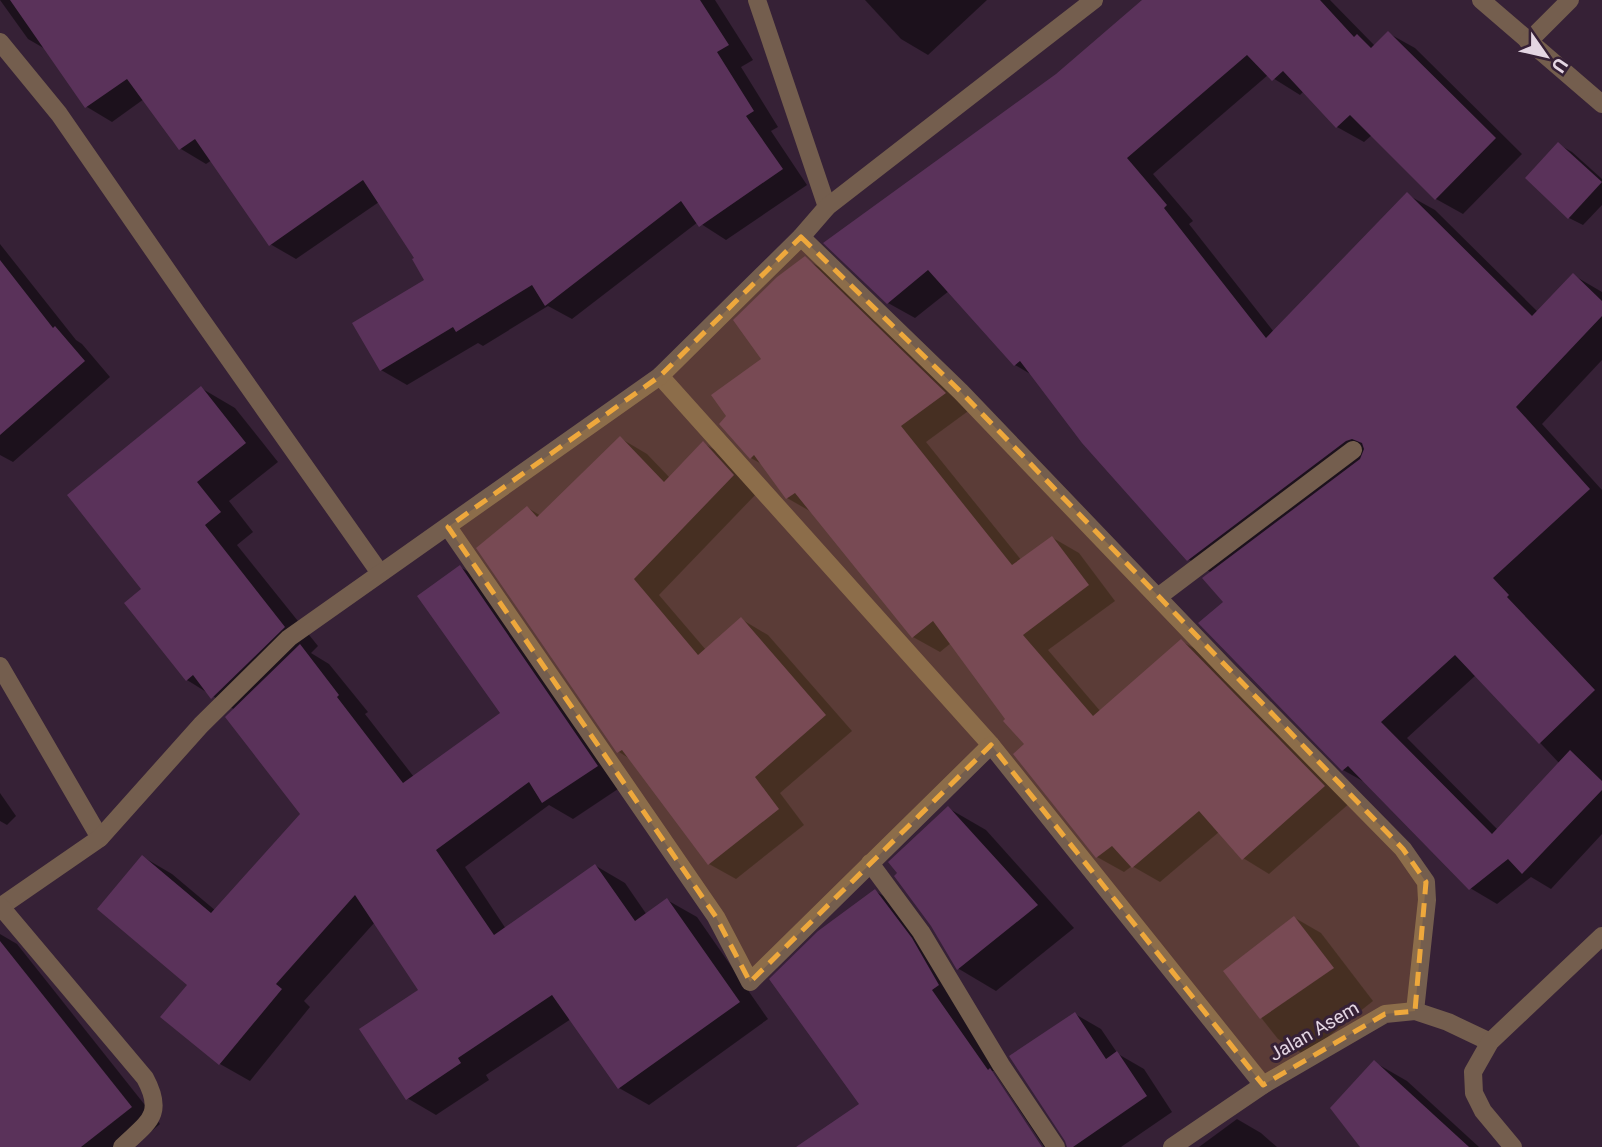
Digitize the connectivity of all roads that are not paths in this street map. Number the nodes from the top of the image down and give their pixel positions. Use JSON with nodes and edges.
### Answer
{"nodes":[{"id":1,"x":757,"y":0,"type":"edge"},
{"id":2,"x":1094,"y":0,"type":"edge"},
{"id":3,"x":1481,"y":0,"type":"edge"},
{"id":4,"x":1570,"y":0,"type":"edge"},
{"id":5,"x":0,"y":42,"type":"edge"},
{"id":6,"x":1528,"y":42,"type":"junction"},
{"id":7,"x":1602,"y":104,"type":"edge"},
{"id":8,"x":827,"y":207,"type":"junction"},
{"id":9,"x":801,"y":237,"type":"junction"},
{"id":10,"x":660,"y":376,"type":"junction"},
{"id":11,"x":1353,"y":450,"type":"dead end"},
{"id":12,"x":448,"y":527,"type":"junction"},
{"id":13,"x":380,"y":573,"type":"junction"},
{"id":14,"x":1158,"y":597,"type":"junction"},
{"id":15,"x":0,"y":666,"type":"edge"},
{"id":16,"x":991,"y":745,"type":"junction"},
{"id":17,"x":100,"y":838,"type":"junction"},
{"id":18,"x":870,"y":863,"type":"junction"},
{"id":19,"x":1,"y":907,"type":"edge"},
{"id":20,"x":1602,"y":936,"type":"edge"},
{"id":21,"x":1415,"y":1011,"type":"junction"},
{"id":22,"x":1490,"y":1042,"type":"junction"},
{"id":23,"x":1263,"y":1085,"type":"junction"},
{"id":24,"x":1180,"y":1145,"type":"edge"},
{"id":25,"x":121,"y":1147,"type":"edge"},
{"id":26,"x":1056,"y":1147,"type":"edge"},
{"id":27,"x":1513,"y":1147,"type":"edge"}],
"edges":[{"from":1,"to":8,"type":"street"},
{"from":2,"to":8,"type":"street"},
{"from":3,"to":6,"type":"street"},
{"from":4,"to":6,"type":"street"},
{"from":5,"to":13,"type":"street"},
{"from":6,"to":7,"type":"street"},
{"from":8,"to":9,"type":"street"},
{"from":9,"to":10,"type":"street"},
{"from":9,"to":14,"type":"street"},
{"from":10,"to":12,"type":"street"},
{"from":10,"to":16,"type":"street"},
{"from":11,"to":14,"type":"street"},
{"from":12,"to":13,"type":"street"},
{"from":12,"to":18,"type":"street"},
{"from":13,"to":17,"type":"street"},
{"from":14,"to":21,"type":"street"},
{"from":15,"to":17,"type":"street"},
{"from":16,"to":18,"type":"street"},
{"from":16,"to":23,"type":"street"},
{"from":17,"to":19,"type":"street"},
{"from":18,"to":26,"type":"street"},
{"from":19,"to":25,"type":"street"},
{"from":20,"to":22,"type":"street"},
{"from":21,"to":22,"type":"street","name":"Jalan Asem"},
{"from":21,"to":23,"type":"street","name":"Jalan Asem"},
{"from":22,"to":27,"type":"street"},
{"from":23,"to":24,"type":"street","name":"Jalan Asem"}]}
